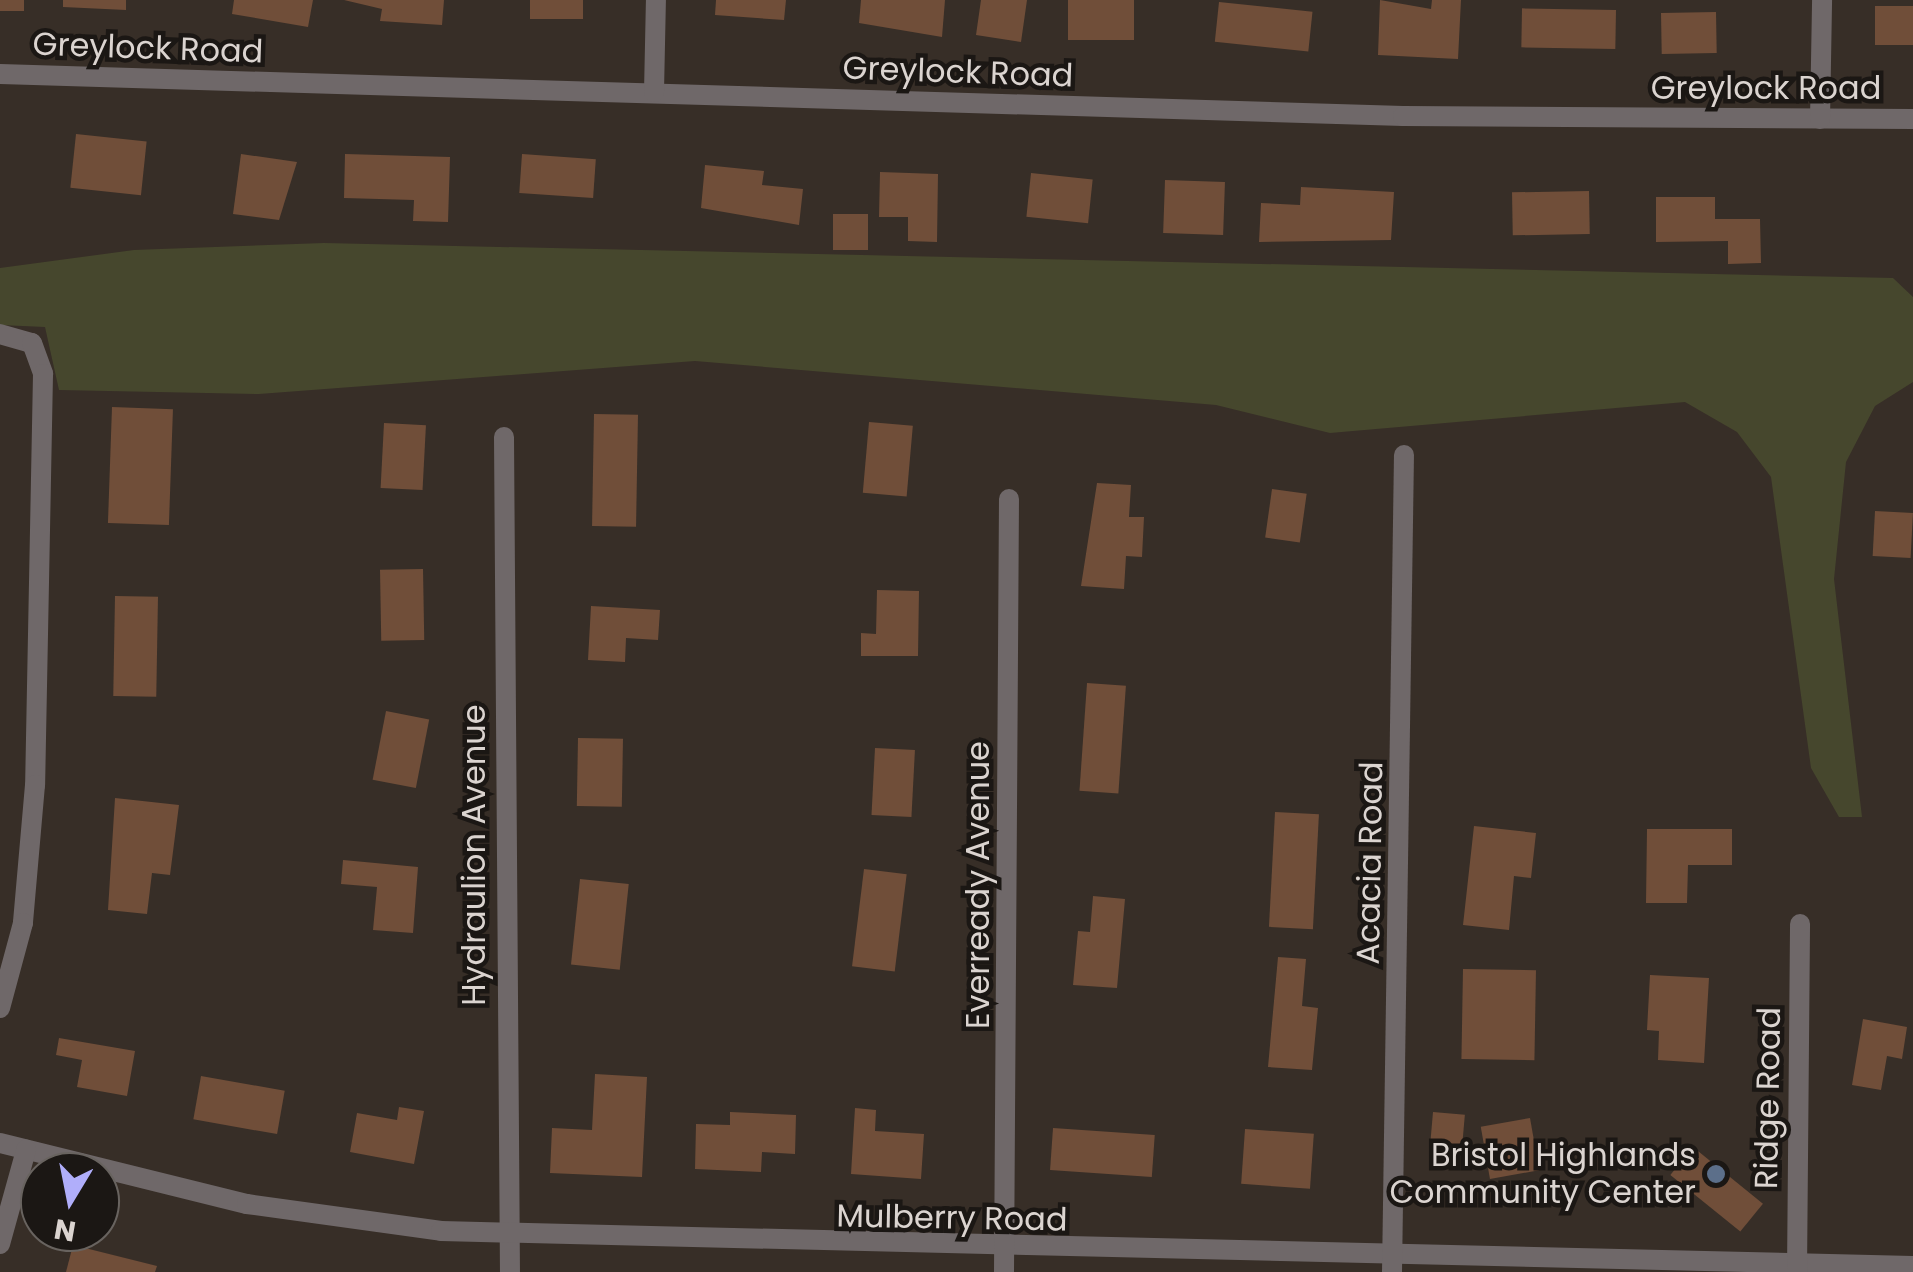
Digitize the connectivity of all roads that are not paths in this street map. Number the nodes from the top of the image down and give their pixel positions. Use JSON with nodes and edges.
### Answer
{"nodes":[{"id":1,"x":656,"y":0,"type":"edge"},
{"id":2,"x":1822,"y":0,"type":"edge"},
{"id":3,"x":0,"y":74,"type":"edge"},
{"id":4,"x":654,"y":92,"type":"junction"},
{"id":5,"x":1820,"y":119,"type":"junction"},
{"id":6,"x":1913,"y":119,"type":"edge"},
{"id":7,"x":0,"y":334,"type":"edge"},
{"id":8,"x":504,"y":437,"type":"dead end"},
{"id":9,"x":1404,"y":455,"type":"dead end"},
{"id":10,"x":1009,"y":499,"type":"dead end"},
{"id":11,"x":1800,"y":924,"type":"dead end"},
{"id":12,"x":0,"y":1008,"type":"edge"},
{"id":13,"x":0,"y":1143,"type":"edge"},
{"id":14,"x":26,"y":1150,"type":"junction"},
{"id":15,"x":510,"y":1234,"type":"junction"},
{"id":16,"x":0,"y":1244,"type":"edge"},
{"id":17,"x":1004,"y":1248,"type":"junction"},
{"id":18,"x":1392,"y":1263,"type":"edge"},
{"id":19,"x":1913,"y":1266,"type":"edge"},
{"id":20,"x":1797,"y":1267,"type":"edge"},
{"id":21,"x":510,"y":1272,"type":"edge"},
{"id":22,"x":1004,"y":1272,"type":"edge"}],
"edges":[{"from":1,"to":4,"type":"street"},
{"from":2,"to":5,"type":"street"},
{"from":3,"to":4,"type":"street","name":"Greylock Road"},
{"from":4,"to":5,"type":"street","name":"Greylock Road"},
{"from":5,"to":6,"type":"street","name":"Greylock Road"},
{"from":7,"to":12,"type":"street"},
{"from":8,"to":15,"type":"street","name":"Hydraulion Avenue"},
{"from":9,"to":18,"type":"street","name":"Acacia Road"},
{"from":10,"to":17,"type":"street","name":"Everready Avenue"},
{"from":11,"to":20,"type":"street","name":"Ridge Road"},
{"from":13,"to":14,"type":"street","name":"Mulberry Road"},
{"from":14,"to":15,"type":"street","name":"Mulberry Road"},
{"from":14,"to":16,"type":"street"},
{"from":15,"to":17,"type":"street","name":"Mulberry Road"},
{"from":15,"to":21,"type":"street","name":"Hydraulion Avenue"},
{"from":17,"to":18,"type":"street","name":"Mulberry Road"},
{"from":17,"to":22,"type":"street","name":"Everready Avenue"},
{"from":18,"to":20,"type":"street","name":"Mulberry Road"},
{"from":19,"to":20,"type":"street","name":"Mulberry Road"}]}
